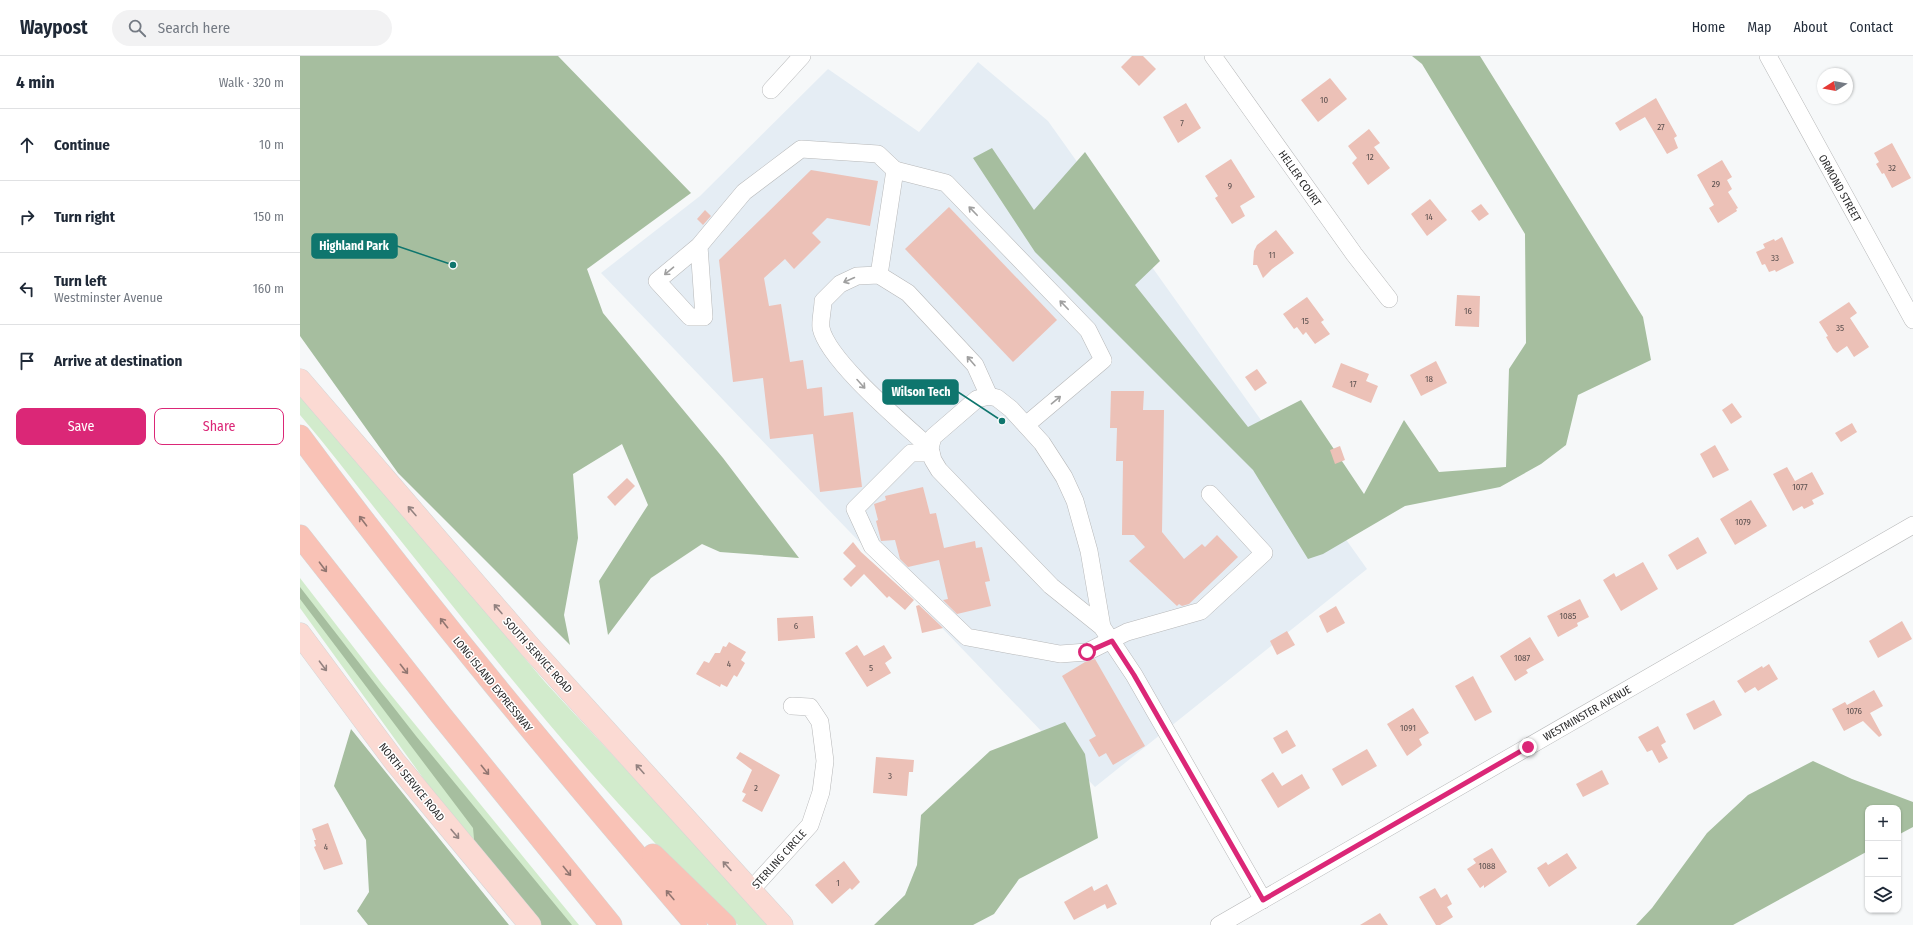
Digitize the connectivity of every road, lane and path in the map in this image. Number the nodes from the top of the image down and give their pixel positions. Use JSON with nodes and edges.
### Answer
{"nodes":[{"id":1,"x":802,"y":56,"type":"edge"},
{"id":2,"x":1212,"y":56,"type":"edge"},
{"id":3,"x":1768,"y":56,"type":"edge"},
{"id":4,"x":771,"y":90,"type":"dead end"},
{"id":5,"x":895,"y":170,"type":"junction"},
{"id":6,"x":699,"y":246,"type":"dead end"},
{"id":7,"x":879,"y":275,"type":"junction"},
{"id":8,"x":1389,"y":299,"type":"dead end"},
{"id":9,"x":1913,"y":320,"type":"edge"},
{"id":10,"x":300,"y":380,"type":"edge"},
{"id":11,"x":989,"y":396,"type":"junction"},
{"id":12,"x":1026,"y":425,"type":"junction"},
{"id":13,"x":300,"y":436,"type":"edge"},
{"id":14,"x":931,"y":450,"type":"junction"},
{"id":15,"x":1210,"y":494,"type":"dead end"},
{"id":16,"x":1913,"y":525,"type":"edge"},
{"id":17,"x":300,"y":536,"type":"edge"},
{"id":18,"x":1102,"y":626,"type":"junction"},
{"id":19,"x":300,"y":634,"type":"edge"},
{"id":20,"x":1112,"y":641,"type":"junction"},
{"id":21,"x":486,"y":676,"type":"junction"},
{"id":22,"x":792,"y":706,"type":"dead end"},
{"id":23,"x":750,"y":892,"type":"junction"},
{"id":24,"x":1263,"y":900,"type":"junction"},
{"id":25,"x":530,"y":925,"type":"edge"},
{"id":26,"x":611,"y":925,"type":"edge"},
{"id":27,"x":696,"y":925,"type":"edge"},
{"id":28,"x":725,"y":925,"type":"edge"},
{"id":29,"x":782,"y":925,"type":"edge"},
{"id":30,"x":1219,"y":925,"type":"edge"}],
"edges":[{"from":1,"to":4,"type":"street"},
{"from":2,"to":8,"type":"street","name":"HELLER COURT"},
{"from":3,"to":9,"type":"street","name":"ORMOND STREET"},
{"from":5,"to":6,"type":"street"},
{"from":5,"to":7,"type":"street"},
{"from":12,"to":5,"type":"street","one_way":true},
{"from":11,"to":7,"type":"street","one_way":true},
{"from":7,"to":14,"type":"street","one_way":true},
{"from":23,"to":10,"type":"main road","name":"SOUTH SERVICE ROAD","one_way":true},
{"from":11,"to":12,"type":"street"},
{"from":11,"to":14,"type":"street"},
{"from":12,"to":18,"type":"street"},
{"from":21,"to":13,"type":"highway","name":"LONG ISLAND EXPRESSWAY","one_way":true},
{"from":14,"to":18,"type":"street"},
{"from":14,"to":20,"type":"street"},
{"from":15,"to":20,"type":"street"},
{"from":16,"to":24,"type":"street","name":"WESTMINSTER AVENUE"},
{"from":17,"to":26,"type":"highway","one_way":true},
{"from":18,"to":20,"type":"street"},
{"from":19,"to":25,"type":"main road","name":"NORTH SERVICE ROAD","one_way":true},
{"from":20,"to":24,"type":"street"},
{"from":27,"to":21,"type":"highway","name":"LONG ISLAND EXPRESSWAY","one_way":true},
{"from":21,"to":28,"type":"highway"},
{"from":22,"to":23,"type":"street","name":"STERLING CIRCLE"},
{"from":23,"to":29,"type":"main road","name":"SOUTH SERVICE ROAD"},
{"from":24,"to":30,"type":"street","name":"WESTMINSTER AVENUE"}]}
